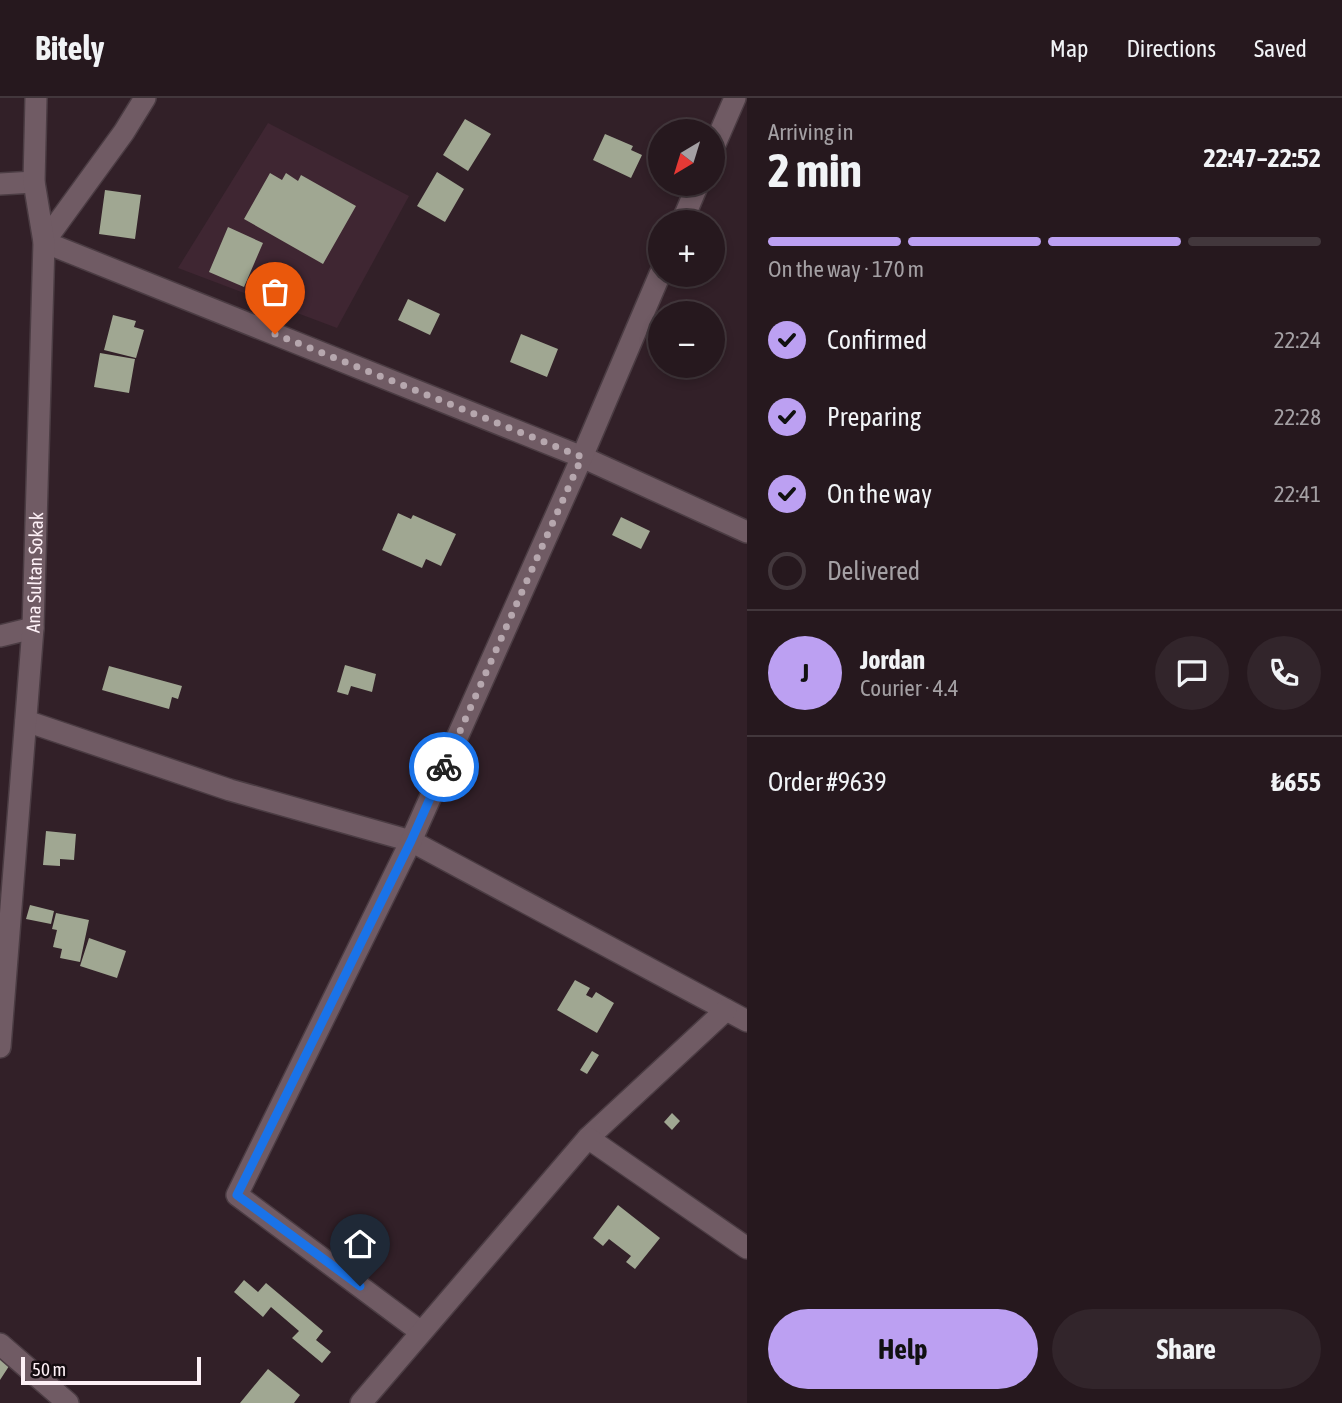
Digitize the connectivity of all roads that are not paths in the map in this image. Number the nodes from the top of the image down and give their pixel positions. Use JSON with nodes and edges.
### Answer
{"nodes":[{"id":1,"x":36,"y":98,"type":"edge"},
{"id":2,"x":145,"y":98,"type":"edge"},
{"id":3,"x":735,"y":98,"type":"edge"},
{"id":4,"x":725,"y":121,"type":"edge"},
{"id":5,"x":34,"y":182,"type":"junction"},
{"id":6,"x":0,"y":184,"type":"edge"},
{"id":7,"x":44,"y":242,"type":"junction"},
{"id":8,"x":654,"y":287,"type":"edge"},
{"id":9,"x":582,"y":457,"type":"junction"},
{"id":10,"x":747,"y":532,"type":"edge"},
{"id":11,"x":33,"y":628,"type":"junction"},
{"id":12,"x":0,"y":636,"type":"edge"},
{"id":13,"x":26,"y":721,"type":"junction"},
{"id":14,"x":411,"y":841,"type":"junction"},
{"id":15,"x":726,"y":1010,"type":"junction"},
{"id":16,"x":747,"y":1021,"type":"edge"},
{"id":17,"x":0,"y":1048,"type":"edge"},
{"id":18,"x":588,"y":1138,"type":"junction"},
{"id":19,"x":747,"y":1248,"type":"edge"},
{"id":20,"x":421,"y":1332,"type":"junction"},
{"id":21,"x":0,"y":1343,"type":"edge"},
{"id":22,"x":68,"y":1403,"type":"edge"},
{"id":23,"x":361,"y":1403,"type":"edge"}],
"edges":[{"from":1,"to":5,"type":"street","name":"Ana Sultan Sokak"},
{"from":2,"to":7,"type":"street"},
{"from":3,"to":4,"type":"street"},
{"from":5,"to":6,"type":"street"},
{"from":5,"to":7,"type":"street","name":"Ana Sultan Sokak"},
{"from":7,"to":9,"type":"street"},
{"from":7,"to":11,"type":"street","name":"Ana Sultan Sokak"},
{"from":8,"to":9,"type":"street"},
{"from":9,"to":10,"type":"street"},
{"from":9,"to":14,"type":"street"},
{"from":11,"to":12,"type":"street"},
{"from":11,"to":13,"type":"street","name":"Ana Sultan Sokak"},
{"from":13,"to":14,"type":"street"},
{"from":13,"to":17,"type":"street","name":"Ana Sultan Sokak"},
{"from":14,"to":15,"type":"street"},
{"from":14,"to":20,"type":"street"},
{"from":15,"to":16,"type":"street"},
{"from":15,"to":18,"type":"street"},
{"from":18,"to":19,"type":"street"},
{"from":18,"to":20,"type":"street"},
{"from":20,"to":23,"type":"street"},
{"from":21,"to":22,"type":"street"}]}
